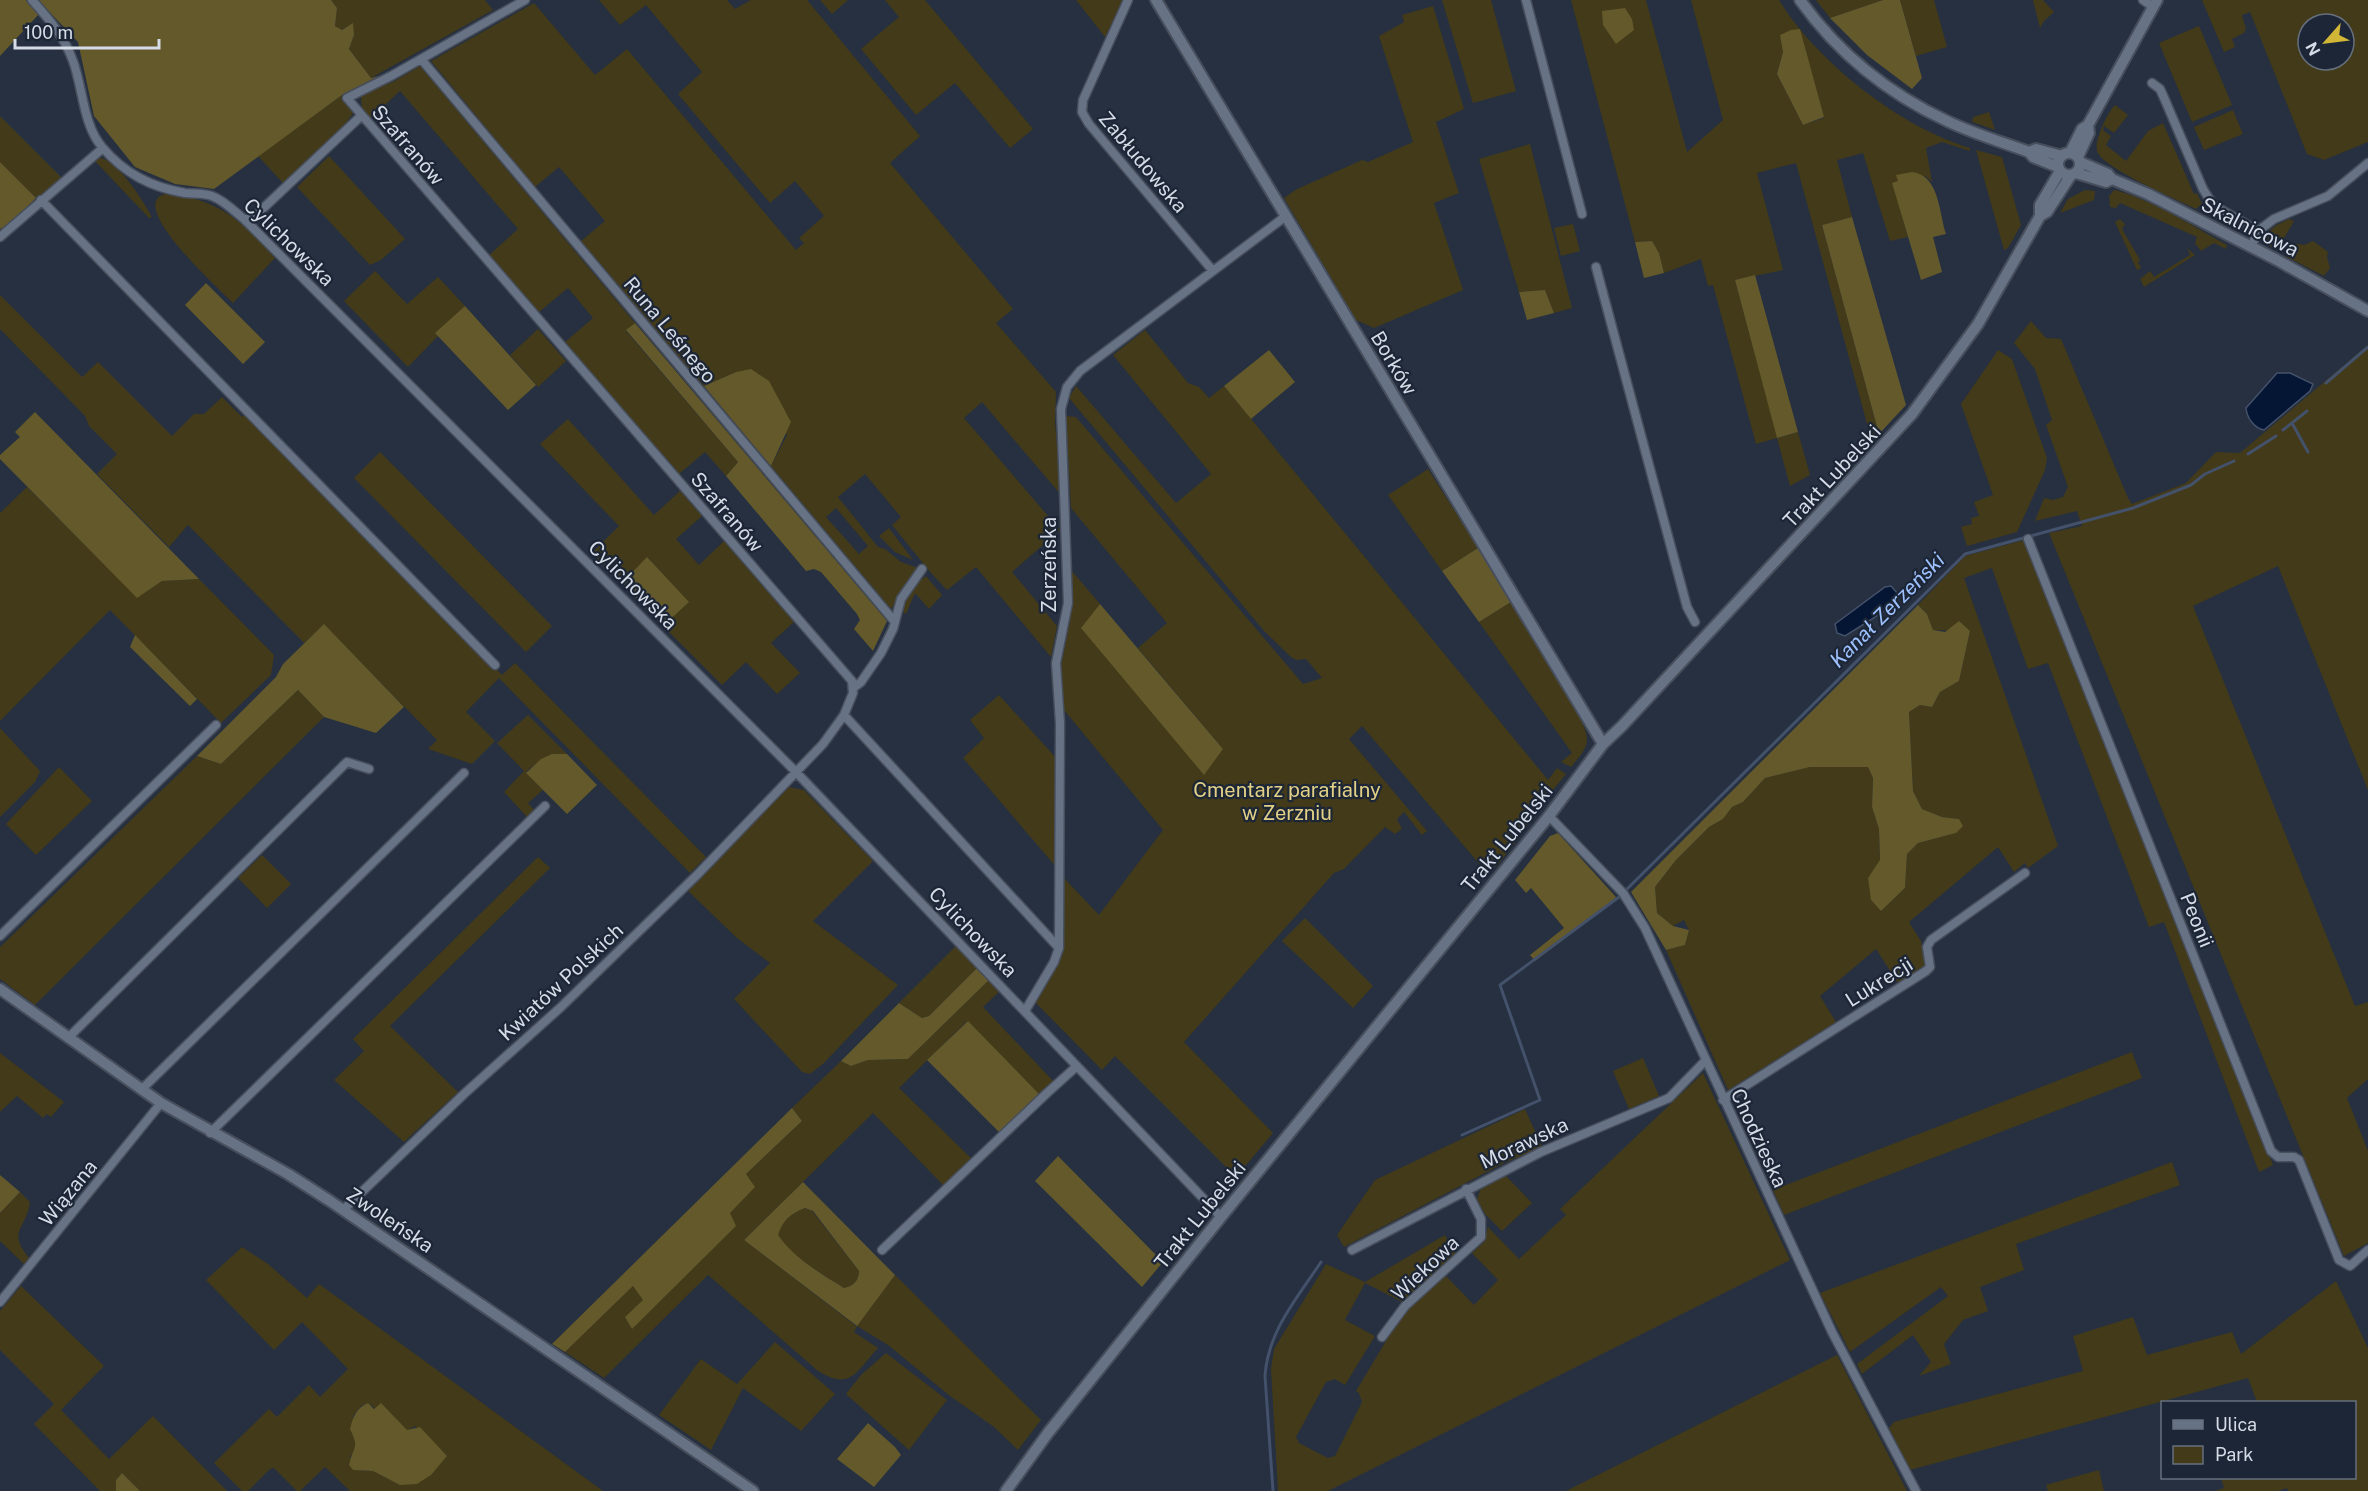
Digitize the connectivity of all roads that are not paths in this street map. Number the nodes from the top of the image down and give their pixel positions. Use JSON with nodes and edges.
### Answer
{"nodes":[{"id":1,"x":32,"y":0,"type":"edge"},
{"id":2,"x":525,"y":0,"type":"edge"},
{"id":3,"x":1128,"y":0,"type":"edge"},
{"id":4,"x":1156,"y":0,"type":"edge"},
{"id":5,"x":1526,"y":0,"type":"edge"},
{"id":6,"x":1800,"y":0,"type":"edge"},
{"id":7,"x":2143,"y":0,"type":"edge"},
{"id":8,"x":2155,"y":4,"type":"edge"},
{"id":9,"x":421,"y":59,"type":"junction"},
{"id":10,"x":2152,"y":83,"type":"dead end"},
{"id":11,"x":360,"y":116,"type":"junction"},
{"id":12,"x":103,"y":148,"type":"junction"},
{"id":13,"x":2029,"y":152,"type":"junction"},
{"id":14,"x":2072,"y":157,"type":"junction"},
{"id":15,"x":2368,"y":163,"type":"edge"},
{"id":16,"x":2066,"y":171,"type":"junction"},
{"id":17,"x":2112,"y":179,"type":"junction"},
{"id":18,"x":41,"y":200,"type":"junction"},
{"id":19,"x":1582,"y":214,"type":"dead end"},
{"id":20,"x":1286,"y":216,"type":"junction"},
{"id":21,"x":245,"y":220,"type":"junction"},
{"id":22,"x":2258,"y":231,"type":"junction"},
{"id":23,"x":0,"y":237,"type":"edge"},
{"id":24,"x":2251,"y":247,"type":"junction"},
{"id":25,"x":1596,"y":267,"type":"dead end"},
{"id":26,"x":1213,"y":271,"type":"junction"},
{"id":27,"x":2368,"y":311,"type":"edge"},
{"id":28,"x":2028,"y":539,"type":"dead end"},
{"id":29,"x":922,"y":569,"type":"dead end"},
{"id":30,"x":895,"y":622,"type":"junction"},
{"id":31,"x":1695,"y":622,"type":"dead end"},
{"id":32,"x":495,"y":665,"type":"dead end"},
{"id":33,"x":853,"y":688,"type":"junction"},
{"id":34,"x":844,"y":715,"type":"junction"},
{"id":35,"x":216,"y":725,"type":"dead end"},
{"id":36,"x":1603,"y":744,"type":"junction"},
{"id":37,"x":369,"y":769,"type":"dead end"},
{"id":38,"x":795,"y":771,"type":"junction"},
{"id":39,"x":464,"y":773,"type":"dead end"},
{"id":40,"x":545,"y":806,"type":"dead end"},
{"id":41,"x":1549,"y":816,"type":"junction"},
{"id":42,"x":2025,"y":873,"type":"dead end"},
{"id":43,"x":0,"y":936,"type":"edge"},
{"id":44,"x":1059,"y":948,"type":"junction"},
{"id":45,"x":0,"y":989,"type":"edge"},
{"id":46,"x":1025,"y":1011,"type":"junction"},
{"id":47,"x":68,"y":1038,"type":"junction"},
{"id":48,"x":1706,"y":1061,"type":"junction"},
{"id":49,"x":1077,"y":1066,"type":"junction"},
{"id":50,"x":141,"y":1090,"type":"junction"},
{"id":51,"x":1723,"y":1100,"type":"junction"},
{"id":52,"x":161,"y":1103,"type":"junction"},
{"id":53,"x":210,"y":1133,"type":"junction"},
{"id":54,"x":1466,"y":1189,"type":"junction"},
{"id":55,"x":343,"y":1210,"type":"junction"},
{"id":56,"x":1221,"y":1217,"type":"junction"},
{"id":57,"x":882,"y":1250,"type":"dead end"},
{"id":58,"x":1352,"y":1250,"type":"dead end"},
{"id":59,"x":2368,"y":1250,"type":"edge"},
{"id":60,"x":0,"y":1302,"type":"edge"},
{"id":61,"x":1382,"y":1337,"type":"dead end"},
{"id":62,"x":753,"y":1491,"type":"edge"},
{"id":63,"x":1006,"y":1491,"type":"edge"},
{"id":64,"x":1916,"y":1491,"type":"edge"}],
"edges":[{"from":1,"to":12,"type":"street","name":"Cylichowska"},
{"from":2,"to":9,"type":"street"},
{"from":3,"to":26,"type":"street","name":"Zabłudowska"},
{"from":4,"to":20,"type":"street","name":"Borków"},
{"from":5,"to":19,"type":"street"},
{"from":6,"to":13,"type":"street","name":"Skalnicowa"},
{"from":7,"to":8,"type":"street"},
{"from":8,"to":14,"type":"street"},
{"from":9,"to":11,"type":"street","name":"Szafranów"},
{"from":9,"to":30,"type":"street","name":"Runa Leśnego"},
{"from":10,"to":22,"type":"street"},
{"from":11,"to":21,"type":"street"},
{"from":11,"to":33,"type":"street","name":"Szafranów"},
{"from":12,"to":18,"type":"street"},
{"from":12,"to":21,"type":"street","name":"Cylichowska"},
{"from":13,"to":14,"type":"street","name":"Skalnicowa"},
{"from":13,"to":16,"type":"street","name":"Skalnicowa"},
{"from":14,"to":16,"type":"street"},
{"from":14,"to":16,"type":"street"},
{"from":14,"to":17,"type":"street","name":"Skalnicowa"},
{"from":15,"to":22,"type":"street"},
{"from":16,"to":17,"type":"street","name":"Skalnicowa"},
{"from":16,"to":36,"type":"street","name":"Trakt Lubelski"},
{"from":17,"to":24,"type":"street","name":"Skalnicowa"},
{"from":18,"to":23,"type":"street"},
{"from":18,"to":32,"type":"street"},
{"from":20,"to":26,"type":"street","name":"Zerzeńska"},
{"from":20,"to":36,"type":"street","name":"Borków"},
{"from":21,"to":38,"type":"street","name":"Cylichowska"},
{"from":22,"to":24,"type":"street"},
{"from":24,"to":27,"type":"street","name":"Skalnicowa"},
{"from":25,"to":31,"type":"street"},
{"from":26,"to":44,"type":"street","name":"Zerzeńska"},
{"from":28,"to":59,"type":"street","name":"Peonii"},
{"from":29,"to":30,"type":"street"},
{"from":30,"to":33,"type":"street"},
{"from":33,"to":34,"type":"street"},
{"from":34,"to":38,"type":"street","name":"Kwiatów Polskich"},
{"from":34,"to":44,"type":"street"},
{"from":35,"to":43,"type":"street"},
{"from":36,"to":41,"type":"street","name":"Trakt Lubelski"},
{"from":37,"to":47,"type":"street"},
{"from":38,"to":46,"type":"street","name":"Cylichowska"},
{"from":38,"to":55,"type":"street","name":"Kwiatów Polskich"},
{"from":39,"to":50,"type":"street"},
{"from":40,"to":53,"type":"street"},
{"from":41,"to":48,"type":"street","name":"Chodzieska"},
{"from":41,"to":56,"type":"street","name":"Trakt Lubelski"},
{"from":42,"to":51,"type":"street","name":"Lukrecji"},
{"from":44,"to":46,"type":"street","name":"Zerzeńska"},
{"from":45,"to":47,"type":"street","name":"Zwoleńska"},
{"from":46,"to":49,"type":"street","name":"Cylichowska"},
{"from":47,"to":50,"type":"street","name":"Zwoleńska"},
{"from":48,"to":51,"type":"street","name":"Chodzieska"},
{"from":48,"to":54,"type":"street","name":"Morawska"},
{"from":49,"to":56,"type":"street","name":"Cylichowska"},
{"from":49,"to":57,"type":"street"},
{"from":50,"to":52,"type":"street","name":"Zwoleńska"},
{"from":51,"to":64,"type":"street","name":"Chodzieska"},
{"from":52,"to":53,"type":"street","name":"Zwoleńska"},
{"from":52,"to":60,"type":"street","name":"Wiązana"},
{"from":53,"to":55,"type":"street","name":"Zwoleńska"},
{"from":54,"to":58,"type":"street","name":"Morawska"},
{"from":54,"to":61,"type":"street","name":"Wiekowa"},
{"from":55,"to":62,"type":"street","name":"Zwoleńska"},
{"from":56,"to":63,"type":"street","name":"Trakt Lubelski"}]}
